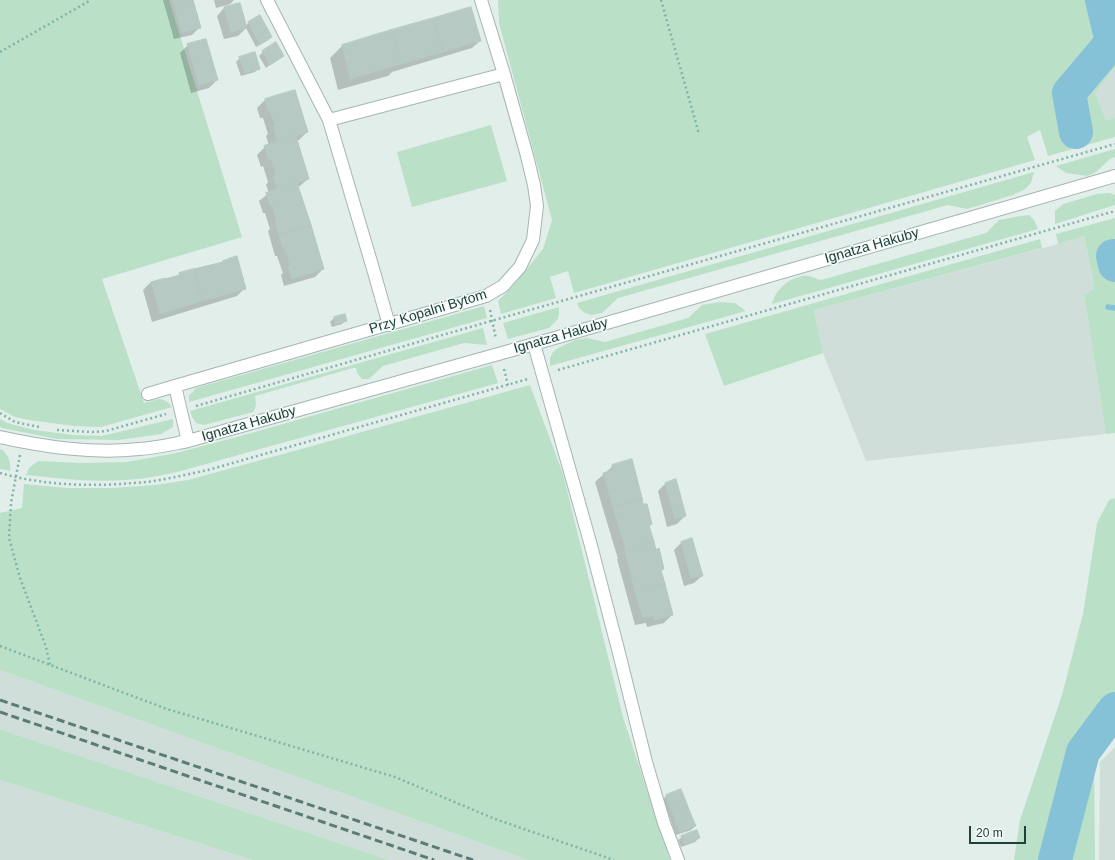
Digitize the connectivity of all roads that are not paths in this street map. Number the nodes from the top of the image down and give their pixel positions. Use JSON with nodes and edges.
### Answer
{"nodes":[{"id":1,"x":267,"y":0,"type":"edge"},
{"id":2,"x":481,"y":0,"type":"edge"},
{"id":3,"x":504,"y":74,"type":"junction"},
{"id":4,"x":329,"y":120,"type":"junction"},
{"id":5,"x":1115,"y":176,"type":"edge"},
{"id":6,"x":389,"y":325,"type":"junction"},
{"id":7,"x":534,"y":344,"type":"junction"},
{"id":8,"x":175,"y":386,"type":"junction"},
{"id":9,"x":148,"y":394,"type":"dead end"},
{"id":10,"x":0,"y":437,"type":"edge"},
{"id":11,"x":188,"y":441,"type":"junction"},
{"id":12,"x":678,"y":860,"type":"edge"}],
"edges":[{"from":1,"to":4,"type":"street"},
{"from":2,"to":3,"type":"street","name":"Przy Kopalni Bytom"},
{"from":3,"to":4,"type":"street"},
{"from":3,"to":6,"type":"street","name":"Przy Kopalni Bytom"},
{"from":4,"to":6,"type":"street"},
{"from":5,"to":7,"type":"street","name":"Ignatza Hakuby"},
{"from":6,"to":8,"type":"street","name":"Przy Kopalni Bytom"},
{"from":7,"to":11,"type":"street","name":"Ignatza Hakuby"},
{"from":7,"to":12,"type":"street"},
{"from":8,"to":9,"type":"street","name":"Przy Kopalni Bytom"},
{"from":8,"to":11,"type":"street"},
{"from":10,"to":11,"type":"street","name":"Ignatza Hakuby"}]}
